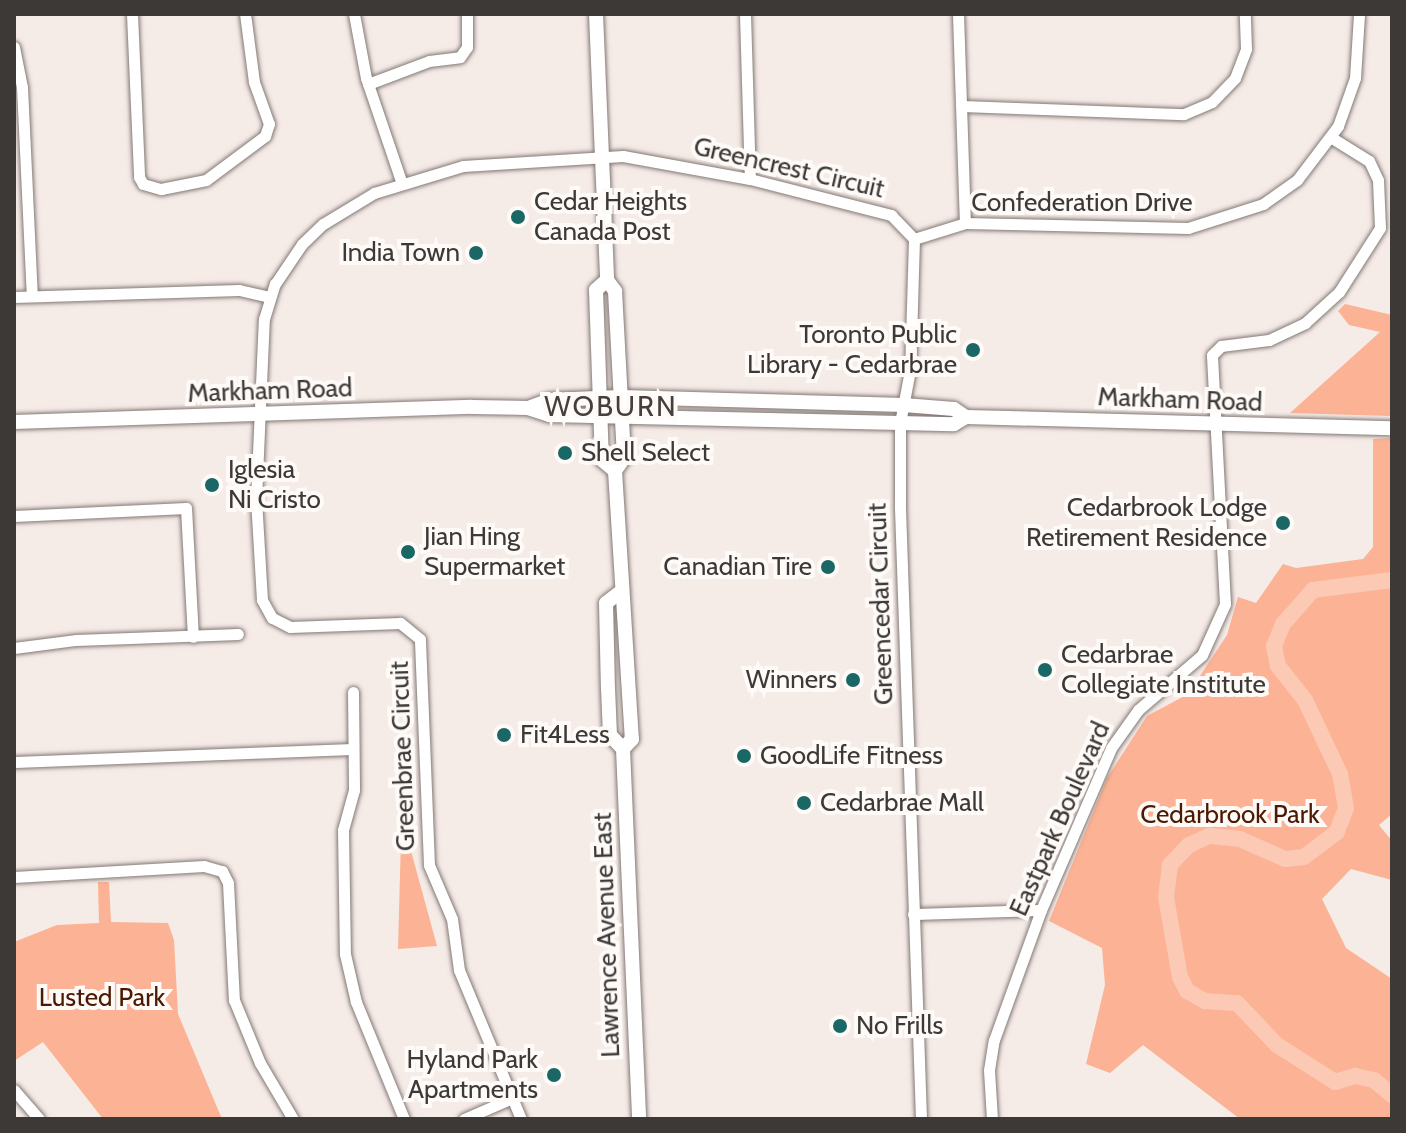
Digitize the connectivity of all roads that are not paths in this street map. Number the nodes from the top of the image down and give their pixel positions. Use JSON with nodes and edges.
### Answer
{"nodes":[{"id":1,"x":132,"y":14,"type":"edge"},
{"id":2,"x":245,"y":14,"type":"edge"},
{"id":3,"x":354,"y":14,"type":"edge"},
{"id":4,"x":467,"y":14,"type":"edge"},
{"id":5,"x":596,"y":14,"type":"edge"},
{"id":6,"x":745,"y":14,"type":"edge"},
{"id":7,"x":958,"y":14,"type":"edge"},
{"id":8,"x":1245,"y":14,"type":"edge"},
{"id":9,"x":1359,"y":14,"type":"edge"},
{"id":10,"x":14,"y":47,"type":"edge"},
{"id":11,"x":368,"y":84,"type":"junction"},
{"id":12,"x":962,"y":106,"type":"junction"},
{"id":13,"x":1332,"y":138,"type":"junction"},
{"id":14,"x":602,"y":157,"type":"junction"},
{"id":15,"x":750,"y":179,"type":"junction"},
{"id":16,"x":401,"y":181,"type":"junction"},
{"id":17,"x":965,"y":223,"type":"junction"},
{"id":18,"x":914,"y":239,"type":"junction"},
{"id":19,"x":607,"y":280,"type":"junction"},
{"id":20,"x":32,"y":296,"type":"junction"},
{"id":21,"x":14,"y":297,"type":"edge"},
{"id":22,"x":269,"y":297,"type":"junction"},
{"id":23,"x":621,"y":397,"type":"junction"},
{"id":24,"x":600,"y":399,"type":"junction"},
{"id":25,"x":904,"y":405,"type":"junction"},
{"id":26,"x":528,"y":408,"type":"junction"},
{"id":27,"x":622,"y":415,"type":"junction"},
{"id":28,"x":262,"y":416,"type":"junction"},
{"id":29,"x":601,"y":416,"type":"junction"},
{"id":30,"x":966,"y":417,"type":"junction"},
{"id":31,"x":14,"y":422,"type":"edge"},
{"id":32,"x":900,"y":423,"type":"junction"},
{"id":33,"x":1214,"y":425,"type":"junction"},
{"id":34,"x":1392,"y":428,"type":"edge"},
{"id":35,"x":615,"y":471,"type":"junction"},
{"id":36,"x":14,"y":516,"type":"edge"},
{"id":37,"x":619,"y":593,"type":"junction"},
{"id":38,"x":238,"y":634,"type":"dead end"},
{"id":39,"x":193,"y":637,"type":"junction"},
{"id":40,"x":14,"y":648,"type":"edge"},
{"id":41,"x":353,"y":692,"type":"dead end"},
{"id":42,"x":353,"y":749,"type":"junction"},
{"id":43,"x":623,"y":749,"type":"junction"},
{"id":44,"x":14,"y":762,"type":"edge"},
{"id":45,"x":14,"y":877,"type":"edge"},
{"id":46,"x":1041,"y":910,"type":"junction"},
{"id":47,"x":913,"y":914,"type":"junction"},
{"id":48,"x":14,"y":1090,"type":"edge"},
{"id":49,"x":512,"y":1098,"type":"junction"},
{"id":50,"x":39,"y":1119,"type":"edge"},
{"id":51,"x":293,"y":1119,"type":"edge"},
{"id":52,"x":404,"y":1119,"type":"edge"},
{"id":53,"x":464,"y":1119,"type":"edge"},
{"id":54,"x":521,"y":1119,"type":"edge"},
{"id":55,"x":639,"y":1119,"type":"edge"},
{"id":56,"x":921,"y":1119,"type":"edge"},
{"id":57,"x":992,"y":1119,"type":"edge"}],
"edges":[{"from":1,"to":2,"type":"street"},
{"from":3,"to":11,"type":"street"},
{"from":4,"to":11,"type":"street"},
{"from":5,"to":14,"type":"main road","name":"Lawrence Avenue East"},
{"from":6,"to":15,"type":"street"},
{"from":7,"to":12,"type":"street"},
{"from":8,"to":12,"type":"street"},
{"from":9,"to":13,"type":"street","name":"Confederation Drive"},
{"from":10,"to":20,"type":"street"},
{"from":11,"to":16,"type":"street"},
{"from":12,"to":17,"type":"street"},
{"from":13,"to":17,"type":"street","name":"Confederation Drive"},
{"from":13,"to":33,"type":"street","name":"Eastpark Boulevard"},
{"from":14,"to":15,"type":"street","name":"Greencrest Circuit"},
{"from":14,"to":16,"type":"street","name":"Greencrest Circuit"},
{"from":14,"to":19,"type":"main road","name":"Lawrence Avenue East"},
{"from":15,"to":18,"type":"street","name":"Greencrest Circuit"},
{"from":16,"to":22,"type":"street","name":"Greencrest Circuit"},
{"from":17,"to":18,"type":"street","name":"Confederation Drive"},
{"from":18,"to":25,"type":"street"},
{"from":19,"to":23,"type":"main road","name":"Lawrence Avenue East"},
{"from":19,"to":24,"type":"main road","name":"Lawrence Avenue East"},
{"from":20,"to":21,"type":"street"},
{"from":20,"to":22,"type":"street"},
{"from":22,"to":28,"type":"street"},
{"from":23,"to":24,"type":"main road","name":"Markham Road"},
{"from":23,"to":25,"type":"main road","name":"Markham Road"},
{"from":23,"to":27,"type":"main road","name":"Lawrence Avenue East"},
{"from":24,"to":26,"type":"main road","name":"Markham Road"},
{"from":24,"to":29,"type":"main road","name":"Lawrence Avenue East"},
{"from":25,"to":30,"type":"main road","name":"Markham Road"},
{"from":25,"to":32,"type":"street"},
{"from":26,"to":28,"type":"main road","name":"Markham Road"},
{"from":26,"to":29,"type":"main road","name":"Markham Road"},
{"from":27,"to":29,"type":"main road","name":"Markham Road"},
{"from":27,"to":32,"type":"main road","name":"Markham Road"},
{"from":27,"to":35,"type":"main road","name":"Lawrence Avenue East"},
{"from":28,"to":31,"type":"main road","name":"Markham Road"},
{"from":28,"to":49,"type":"street","name":"Greenbrae Circuit"},
{"from":29,"to":35,"type":"main road","name":"Lawrence Avenue East"},
{"from":30,"to":32,"type":"main road","name":"Markham Road"},
{"from":30,"to":33,"type":"main road","name":"Markham Road"},
{"from":32,"to":47,"type":"street","name":"Greencedar Circuit"},
{"from":33,"to":34,"type":"main road","name":"Markham Road"},
{"from":33,"to":46,"type":"street","name":"Eastpark Boulevard"},
{"from":35,"to":37,"type":"main road","name":"Lawrence Avenue East"},
{"from":36,"to":39,"type":"street"},
{"from":37,"to":43,"type":"main road","name":"Lawrence Avenue East"},
{"from":37,"to":43,"type":"main road","name":"Lawrence Avenue East"},
{"from":38,"to":39,"type":"street"},
{"from":39,"to":40,"type":"street"},
{"from":41,"to":42,"type":"street"},
{"from":42,"to":44,"type":"street"},
{"from":42,"to":52,"type":"street"},
{"from":43,"to":55,"type":"main road","name":"Lawrence Avenue East"},
{"from":45,"to":51,"type":"street"},
{"from":46,"to":47,"type":"street"},
{"from":46,"to":57,"type":"street","name":"Eastpark Boulevard"},
{"from":47,"to":56,"type":"street","name":"Greencedar Circuit"},
{"from":48,"to":50,"type":"street"},
{"from":49,"to":53,"type":"street"},
{"from":49,"to":54,"type":"street","name":"Greenbrae Circuit"}]}
